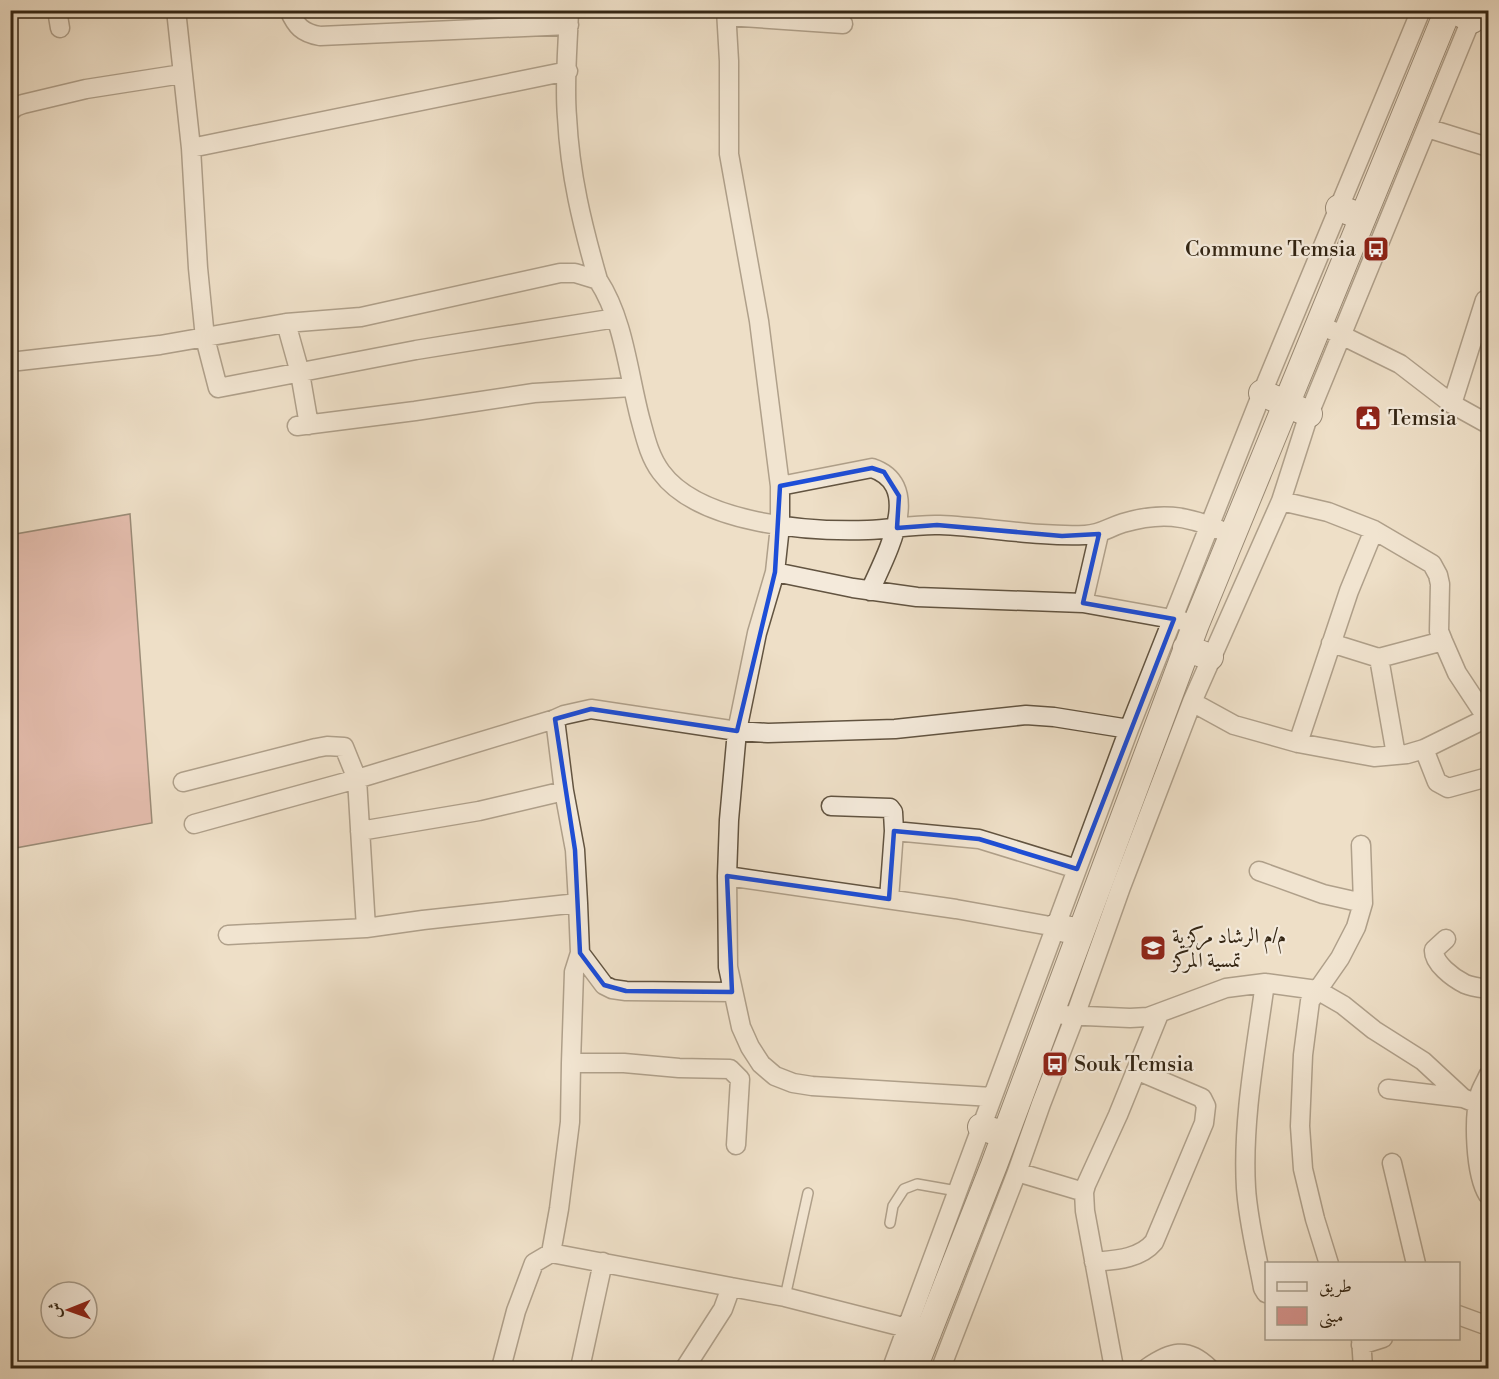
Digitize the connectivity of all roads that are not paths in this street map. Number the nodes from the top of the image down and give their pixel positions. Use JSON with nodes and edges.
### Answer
{"nodes":[{"id":1,"x":176,"y":10,"type":"edge"},
{"id":2,"x":289,"y":10,"type":"edge"},
{"id":3,"x":1421,"y":10,"type":"edge"},
{"id":4,"x":1448,"y":10,"type":"edge"},
{"id":5,"x":727,"y":13,"type":"edge"},
{"id":6,"x":1472,"y":15,"type":"edge"},
{"id":7,"x":569,"y":18,"type":"edge"},
{"id":8,"x":843,"y":24,"type":"dead end"},
{"id":9,"x":568,"y":71,"type":"junction"},
{"id":10,"x":182,"y":74,"type":"junction"},
{"id":11,"x":10,"y":112,"type":"edge"},
{"id":12,"x":1427,"y":128,"type":"junction"},
{"id":13,"x":1488,"y":147,"type":"edge"},
{"id":14,"x":191,"y":148,"type":"junction"},
{"id":15,"x":1351,"y":212,"type":"junction"},
{"id":16,"x":598,"y":280,"type":"junction"},
{"id":17,"x":1485,"y":300,"type":"dead end"},
{"id":18,"x":616,"y":318,"type":"junction"},
{"id":19,"x":286,"y":323,"type":"junction"},
{"id":20,"x":1319,"y":323,"type":"junction"},
{"id":21,"x":1342,"y":335,"type":"junction"},
{"id":22,"x":205,"y":338,"type":"junction"},
{"id":23,"x":10,"y":362,"type":"edge"},
{"id":24,"x":300,"y":373,"type":"junction"},
{"id":25,"x":632,"y":387,"type":"junction"},
{"id":26,"x":1262,"y":393,"type":"junction"},
{"id":27,"x":1286,"y":403,"type":"junction"},
{"id":28,"x":1452,"y":404,"type":"junction"},
{"id":29,"x":1309,"y":414,"type":"junction"},
{"id":30,"x":1488,"y":424,"type":"edge"},
{"id":31,"x":780,"y":486,"type":"junction"},
{"id":32,"x":1281,"y":501,"type":"junction"},
{"id":33,"x":780,"y":526,"type":"junction"},
{"id":34,"x":897,"y":528,"type":"junction"},
{"id":35,"x":1221,"y":530,"type":"junction"},
{"id":36,"x":1374,"y":530,"type":"junction"},
{"id":37,"x":1099,"y":534,"type":"junction"},
{"id":38,"x":775,"y":572,"type":"junction"},
{"id":39,"x":870,"y":591,"type":"junction"},
{"id":40,"x":1083,"y":603,"type":"junction"},
{"id":41,"x":1185,"y":621,"type":"junction"},
{"id":42,"x":1443,"y":641,"type":"junction"},
{"id":43,"x":1331,"y":643,"type":"junction"},
{"id":44,"x":1186,"y":648,"type":"junction"},
{"id":45,"x":1210,"y":657,"type":"junction"},
{"id":46,"x":1379,"y":658,"type":"junction"},
{"id":47,"x":1192,"y":702,"type":"junction"},
{"id":48,"x":555,"y":719,"type":"junction"},
{"id":49,"x":1488,"y":719,"type":"edge"},
{"id":50,"x":1129,"y":729,"type":"junction"},
{"id":51,"x":737,"y":731,"type":"junction"},
{"id":52,"x":1298,"y":743,"type":"junction"},
{"id":53,"x":1424,"y":748,"type":"junction"},
{"id":54,"x":1396,"y":755,"type":"junction"},
{"id":55,"x":1488,"y":777,"type":"edge"},
{"id":56,"x":357,"y":779,"type":"junction"},
{"id":57,"x":183,"y":782,"type":"dead end"},
{"id":58,"x":564,"y":791,"type":"junction"},
{"id":59,"x":831,"y":806,"type":"dead end"},
{"id":60,"x":194,"y":824,"type":"dead end"},
{"id":61,"x":360,"y":831,"type":"junction"},
{"id":62,"x":894,"y":831,"type":"junction"},
{"id":63,"x":1361,"y":845,"type":"dead end"},
{"id":64,"x":1077,"y":869,"type":"junction"},
{"id":65,"x":1259,"y":871,"type":"dead end"},
{"id":66,"x":727,"y":876,"type":"junction"},
{"id":67,"x":889,"y":899,"type":"junction"},
{"id":68,"x":578,"y":903,"type":"junction"},
{"id":69,"x":1363,"y":903,"type":"junction"},
{"id":70,"x":366,"y":928,"type":"junction"},
{"id":71,"x":1068,"y":930,"type":"junction"},
{"id":72,"x":228,"y":935,"type":"dead end"},
{"id":73,"x":1446,"y":939,"type":"dead end"},
{"id":74,"x":580,"y":953,"type":"junction"},
{"id":75,"x":1265,"y":983,"type":"junction"},
{"id":76,"x":1488,"y":989,"type":"edge"},
{"id":77,"x":1317,"y":990,"type":"junction"},
{"id":78,"x":732,"y":992,"type":"junction"},
{"id":79,"x":1049,"y":1014,"type":"junction"},
{"id":80,"x":1159,"y":1014,"type":"junction"},
{"id":81,"x":1075,"y":1016,"type":"junction"},
{"id":82,"x":572,"y":1063,"type":"junction"},
{"id":83,"x":1136,"y":1070,"type":"junction"},
{"id":84,"x":1488,"y":1076,"type":"edge"},
{"id":85,"x":1388,"y":1089,"type":"dead end"},
{"id":86,"x":992,"y":1097,"type":"junction"},
{"id":87,"x":1471,"y":1101,"type":"junction"},
{"id":88,"x":993,"y":1131,"type":"junction"},
{"id":89,"x":736,"y":1145,"type":"dead end"},
{"id":90,"x":1392,"y":1163,"type":"dead end"},
{"id":91,"x":1017,"y":1172,"type":"junction"},
{"id":92,"x":957,"y":1191,"type":"junction"},
{"id":93,"x":1084,"y":1192,"type":"junction"},
{"id":94,"x":808,"y":1193,"type":"dead end"},
{"id":95,"x":1488,"y":1196,"type":"edge"},
{"id":96,"x":890,"y":1223,"type":"dead end"},
{"id":97,"x":551,"y":1252,"type":"junction"},
{"id":98,"x":603,"y":1262,"type":"junction"},
{"id":99,"x":1094,"y":1262,"type":"junction"},
{"id":100,"x":1329,"y":1262,"type":"edge"},
{"id":101,"x":1416,"y":1262,"type":"edge"},
{"id":102,"x":731,"y":1287,"type":"junction"},
{"id":103,"x":1265,"y":1291,"type":"edge"},
{"id":104,"x":785,"y":1298,"type":"junction"},
{"id":105,"x":1460,"y":1316,"type":"edge"},
{"id":106,"x":1488,"y":1326,"type":"edge"},
{"id":107,"x":917,"y":1330,"type":"junction"},
{"id":108,"x":1361,"y":1342,"type":"edge"},
{"id":109,"x":501,"y":1368,"type":"edge"},
{"id":110,"x":580,"y":1368,"type":"edge"},
{"id":111,"x":685,"y":1368,"type":"edge"},
{"id":112,"x":892,"y":1368,"type":"edge"},
{"id":113,"x":915,"y":1368,"type":"edge"},
{"id":114,"x":941,"y":1368,"type":"edge"},
{"id":115,"x":1114,"y":1368,"type":"edge"},
{"id":116,"x":1147,"y":1368,"type":"edge"},
{"id":117,"x":1209,"y":1368,"type":"edge"},
{"id":118,"x":1363,"y":1368,"type":"edge"}],
"edges":[{"from":1,"to":10,"type":"street"},
{"from":2,"to":7,"type":"street"},
{"from":3,"to":15,"type":"street"},
{"from":4,"to":15,"type":"main road"},
{"from":5,"to":8,"type":"street"},
{"from":5,"to":31,"type":"street"},
{"from":6,"to":12,"type":"street"},
{"from":7,"to":9,"type":"street"},
{"from":9,"to":14,"type":"street"},
{"from":9,"to":16,"type":"street"},
{"from":10,"to":11,"type":"street"},
{"from":10,"to":14,"type":"street"},
{"from":12,"to":13,"type":"street"},
{"from":12,"to":21,"type":"street"},
{"from":14,"to":22,"type":"street"},
{"from":15,"to":20,"type":"main road"},
{"from":15,"to":26,"type":"street"},
{"from":16,"to":18,"type":"street"},
{"from":16,"to":19,"type":"street"},
{"from":17,"to":28,"type":"street"},
{"from":18,"to":24,"type":"street"},
{"from":18,"to":25,"type":"street"},
{"from":19,"to":22,"type":"street"},
{"from":19,"to":24,"type":"street"},
{"from":20,"to":21,"type":"street"},
{"from":20,"to":27,"type":"main road"},
{"from":21,"to":28,"type":"street"},
{"from":21,"to":29,"type":"street"},
{"from":22,"to":23,"type":"street"},
{"from":22,"to":24,"type":"street"},
{"from":24,"to":25,"type":"street"},
{"from":25,"to":33,"type":"street"},
{"from":26,"to":27,"type":"main road"},
{"from":26,"to":35,"type":"street"},
{"from":27,"to":29,"type":"main road"},
{"from":27,"to":35,"type":"main road"},
{"from":28,"to":30,"type":"street"},
{"from":29,"to":32,"type":"street"},
{"from":31,"to":33,"type":"street"},
{"from":31,"to":34,"type":"street"},
{"from":32,"to":36,"type":"street"},
{"from":32,"to":45,"type":"street"},
{"from":33,"to":34,"type":"street"},
{"from":33,"to":38,"type":"street"},
{"from":34,"to":37,"type":"street"},
{"from":34,"to":39,"type":"street"},
{"from":35,"to":37,"type":"street"},
{"from":35,"to":41,"type":"main road"},
{"from":36,"to":42,"type":"street"},
{"from":36,"to":43,"type":"street"},
{"from":37,"to":40,"type":"street"},
{"from":38,"to":39,"type":"street"},
{"from":38,"to":51,"type":"street"},
{"from":39,"to":40,"type":"street"},
{"from":40,"to":41,"type":"street"},
{"from":41,"to":44,"type":"main road"},
{"from":41,"to":50,"type":"street"},
{"from":42,"to":46,"type":"street"},
{"from":42,"to":49,"type":"street"},
{"from":43,"to":46,"type":"street"},
{"from":43,"to":52,"type":"street"},
{"from":44,"to":45,"type":"main road"},
{"from":44,"to":71,"type":"main road"},
{"from":45,"to":47,"type":"street"},
{"from":46,"to":54,"type":"street"},
{"from":47,"to":52,"type":"street"},
{"from":47,"to":81,"type":"street"},
{"from":48,"to":51,"type":"street"},
{"from":48,"to":56,"type":"street"},
{"from":48,"to":58,"type":"street"},
{"from":49,"to":53,"type":"street"},
{"from":50,"to":51,"type":"street"},
{"from":50,"to":64,"type":"street"},
{"from":51,"to":66,"type":"street"},
{"from":52,"to":54,"type":"street"},
{"from":53,"to":54,"type":"street"},
{"from":53,"to":55,"type":"street"},
{"from":56,"to":57,"type":"street"},
{"from":56,"to":60,"type":"street"},
{"from":56,"to":61,"type":"street"},
{"from":58,"to":61,"type":"street"},
{"from":58,"to":68,"type":"street"},
{"from":59,"to":62,"type":"street"},
{"from":61,"to":70,"type":"street"},
{"from":62,"to":64,"type":"street"},
{"from":62,"to":67,"type":"street"},
{"from":63,"to":69,"type":"street"},
{"from":64,"to":71,"type":"street"},
{"from":65,"to":69,"type":"street"},
{"from":66,"to":67,"type":"street"},
{"from":66,"to":78,"type":"street"},
{"from":67,"to":71,"type":"street"},
{"from":68,"to":70,"type":"street"},
{"from":68,"to":74,"type":"street"},
{"from":69,"to":77,"type":"street"},
{"from":70,"to":72,"type":"street"},
{"from":71,"to":79,"type":"main road"},
{"from":71,"to":86,"type":"street"},
{"from":73,"to":76,"type":"street"},
{"from":74,"to":78,"type":"street"},
{"from":74,"to":82,"type":"street"},
{"from":75,"to":77,"type":"street"},
{"from":75,"to":80,"type":"street"},
{"from":75,"to":103,"type":"street"},
{"from":77,"to":87,"type":"street"},
{"from":77,"to":100,"type":"street"},
{"from":78,"to":86,"type":"street"},
{"from":79,"to":81,"type":"street"},
{"from":79,"to":88,"type":"main road"},
{"from":80,"to":81,"type":"street"},
{"from":80,"to":83,"type":"street"},
{"from":81,"to":91,"type":"street"},
{"from":82,"to":89,"type":"street"},
{"from":82,"to":97,"type":"street"},
{"from":83,"to":93,"type":"street"},
{"from":83,"to":99,"type":"street"},
{"from":84,"to":87,"type":"street"},
{"from":85,"to":87,"type":"street"},
{"from":86,"to":88,"type":"street"},
{"from":87,"to":95,"type":"street"},
{"from":88,"to":92,"type":"street"},
{"from":88,"to":107,"type":"main road"},
{"from":90,"to":101,"type":"street"},
{"from":91,"to":93,"type":"street"},
{"from":91,"to":114,"type":"street"},
{"from":92,"to":96,"type":"lane"},
{"from":92,"to":107,"type":"street"},
{"from":93,"to":99,"type":"street"},
{"from":94,"to":104,"type":"lane"},
{"from":97,"to":98,"type":"street"},
{"from":97,"to":109,"type":"street"},
{"from":98,"to":102,"type":"street"},
{"from":98,"to":110,"type":"street"},
{"from":99,"to":115,"type":"street"},
{"from":102,"to":104,"type":"street"},
{"from":102,"to":111,"type":"street"},
{"from":104,"to":107,"type":"street"},
{"from":105,"to":106,"type":"street"},
{"from":107,"to":112,"type":"street"},
{"from":107,"to":113,"type":"main road"},
{"from":108,"to":118,"type":"street"},
{"from":116,"to":117,"type":"street"}]}
